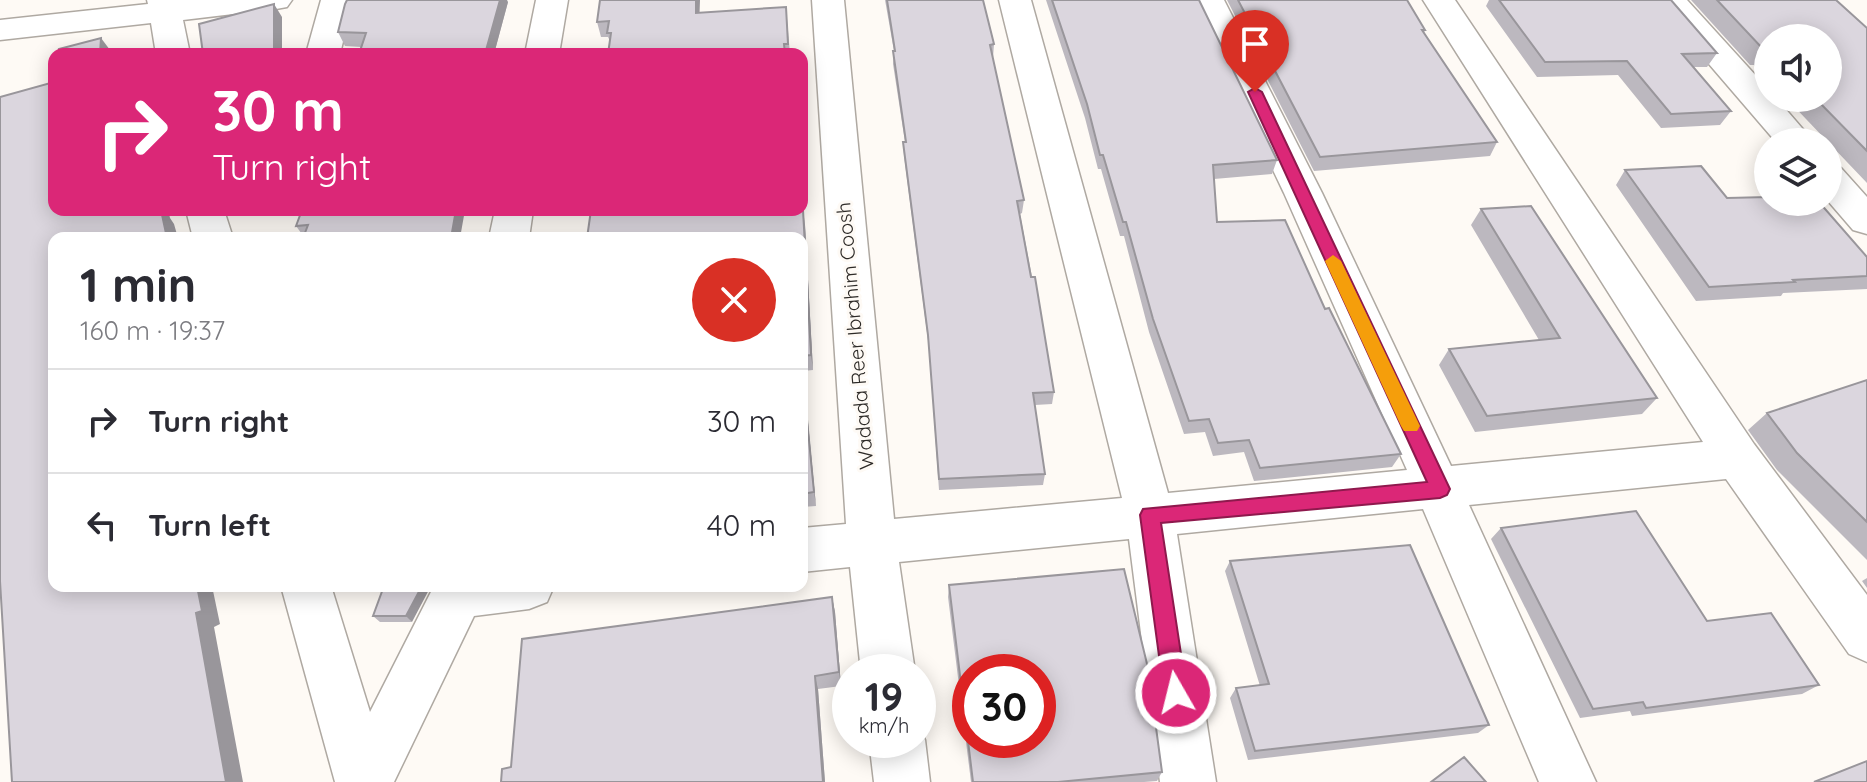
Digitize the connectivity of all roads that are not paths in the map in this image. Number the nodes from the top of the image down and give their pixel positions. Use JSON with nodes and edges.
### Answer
{"nodes":[{"id":1,"x":276,"y":0,"type":"edge"},
{"id":2,"x":337,"y":0,"type":"edge"},
{"id":3,"x":552,"y":0,"type":"edge"},
{"id":4,"x":828,"y":0,"type":"edge"},
{"id":5,"x":1015,"y":0,"type":"edge"},
{"id":6,"x":1208,"y":0,"type":"edge"},
{"id":7,"x":1439,"y":0,"type":"edge"},
{"id":8,"x":1670,"y":0,"type":"edge"},
{"id":9,"x":164,"y":7,"type":"edge"},
{"id":10,"x":0,"y":30,"type":"edge"},
{"id":11,"x":172,"y":48,"type":"edge"},
{"id":12,"x":325,"y":48,"type":"edge"},
{"id":13,"x":543,"y":48,"type":"edge"},
{"id":14,"x":1784,"y":128,"type":"edge"},
{"id":15,"x":1842,"y":193,"type":"edge"},
{"id":16,"x":1867,"y":221,"type":"edge"},
{"id":17,"x":1738,"y":458,"type":"junction"},
{"id":18,"x":1440,"y":489,"type":"junction"},
{"id":19,"x":1150,"y":515,"type":"junction"},
{"id":20,"x":872,"y":541,"type":"junction"},
{"id":21,"x":808,"y":549,"type":"edge"},
{"id":22,"x":308,"y":592,"type":"edge"},
{"id":23,"x":459,"y":592,"type":"edge"},
{"id":24,"x":1867,"y":637,"type":"edge"},
{"id":25,"x":886,"y":654,"type":"edge"},
{"id":26,"x":899,"y":758,"type":"edge"},
{"id":27,"x":364,"y":782,"type":"edge"},
{"id":28,"x":902,"y":782,"type":"edge"},
{"id":29,"x":1188,"y":782,"type":"edge"},
{"id":30,"x":1568,"y":782,"type":"edge"}],
"edges":[{"from":1,"to":9,"type":"street"},
{"from":2,"to":12,"type":"street"},
{"from":3,"to":13,"type":"street"},
{"from":4,"to":20,"type":"street","name":"Wadada Reer Ibrahim Coosh"},
{"from":5,"to":19,"type":"street"},
{"from":6,"to":18,"type":"street"},
{"from":7,"to":17,"type":"street"},
{"from":8,"to":14,"type":"street"},
{"from":9,"to":10,"type":"street"},
{"from":9,"to":11,"type":"street"},
{"from":15,"to":16,"type":"street"},
{"from":17,"to":18,"type":"street"},
{"from":17,"to":24,"type":"street"},
{"from":18,"to":19,"type":"street"},
{"from":18,"to":30,"type":"street"},
{"from":19,"to":20,"type":"street"},
{"from":19,"to":29,"type":"street"},
{"from":20,"to":21,"type":"street"},
{"from":20,"to":25,"type":"street","name":"Wadada Reer Ibrahim Coosh"},
{"from":22,"to":27,"type":"street"},
{"from":23,"to":27,"type":"street"},
{"from":26,"to":28,"type":"street"}]}
